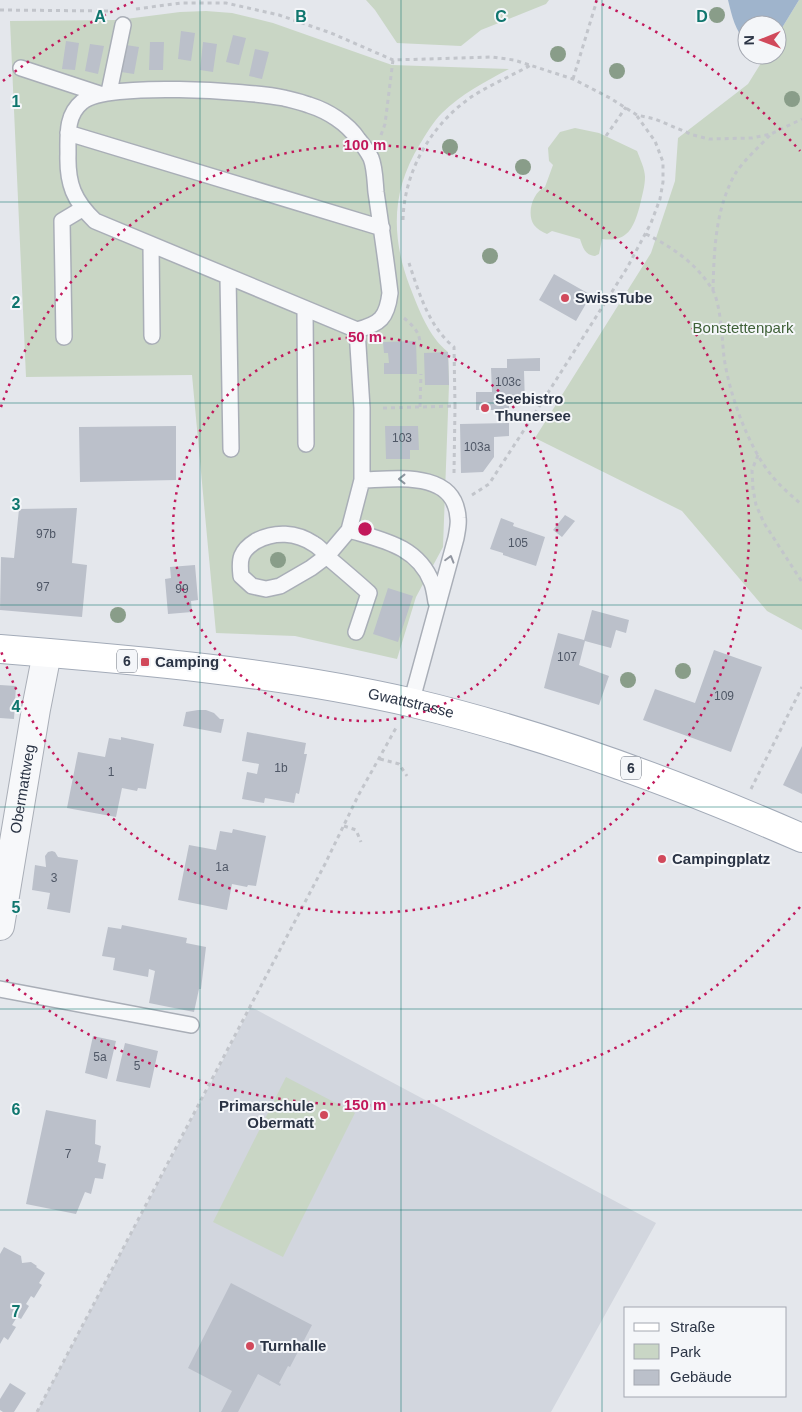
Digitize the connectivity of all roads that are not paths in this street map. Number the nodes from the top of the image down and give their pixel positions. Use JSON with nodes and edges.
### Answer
{"nodes":[{"id":1,"x":123,"y":25,"type":"dead end"},
{"id":2,"x":21,"y":68,"type":"dead end"},
{"id":3,"x":104,"y":93,"type":"junction"},
{"id":4,"x":68,"y":133,"type":"junction"},
{"id":5,"x":82,"y":209,"type":"junction"},
{"id":6,"x":382,"y":228,"type":"junction"},
{"id":7,"x":151,"y":244,"type":"junction"},
{"id":8,"x":228,"y":277,"type":"junction"},
{"id":9,"x":306,"y":309,"type":"junction"},
{"id":10,"x":357,"y":330,"type":"junction"},
{"id":11,"x":64,"y":336,"type":"dead end"},
{"id":12,"x":152,"y":336,"type":"dead end"},
{"id":13,"x":306,"y":444,"type":"dead end"},
{"id":14,"x":231,"y":449,"type":"dead end"},
{"id":15,"x":362,"y":480,"type":"junction"},
{"id":16,"x":350,"y":530,"type":"junction"},
{"id":17,"x":327,"y":556,"type":"junction"},
{"id":18,"x":437,"y":606,"type":"junction"},
{"id":19,"x":356,"y":632,"type":"dead end"},
{"id":20,"x":0,"y":649,"type":"edge"},
{"id":21,"x":47,"y":653,"type":"junction"},
{"id":22,"x":411,"y":703,"type":"junction"},
{"id":23,"x":802,"y":838,"type":"edge"},
{"id":24,"x":0,"y":926,"type":"edge"},
{"id":25,"x":0,"y":989,"type":"edge"},
{"id":26,"x":191,"y":1025,"type":"dead end"}],
"edges":[{"from":1,"to":3,"type":"lane"},
{"from":2,"to":3,"type":"lane"},
{"from":3,"to":4,"type":"lane"},
{"from":3,"to":6,"type":"lane"},
{"from":4,"to":5,"type":"lane"},
{"from":4,"to":6,"type":"lane"},
{"from":5,"to":7,"type":"lane"},
{"from":5,"to":11,"type":"lane"},
{"from":6,"to":10,"type":"lane"},
{"from":7,"to":8,"type":"lane"},
{"from":7,"to":12,"type":"lane"},
{"from":8,"to":9,"type":"lane"},
{"from":8,"to":14,"type":"lane"},
{"from":9,"to":10,"type":"lane"},
{"from":9,"to":13,"type":"lane"},
{"from":10,"to":15,"type":"lane"},
{"from":15,"to":16,"type":"lane"},
{"from":18,"to":15,"type":"lane","one_way":true},
{"from":16,"to":17,"type":"lane"},
{"from":16,"to":18,"type":"lane"},
{"from":17,"to":17,"type":"lane"},
{"from":17,"to":19,"type":"lane"},
{"from":18,"to":22,"type":"lane"},
{"from":20,"to":21,"type":"main road","name":"Gwattstrasse","number":"6"},
{"from":21,"to":22,"type":"main road","name":"Gwattstrasse","number":"6"},
{"from":21,"to":24,"type":"street","name":"Obermattweg"},
{"from":22,"to":23,"type":"main road","name":"Gwattstrasse","number":"6"},
{"from":25,"to":26,"type":"lane"}]}
